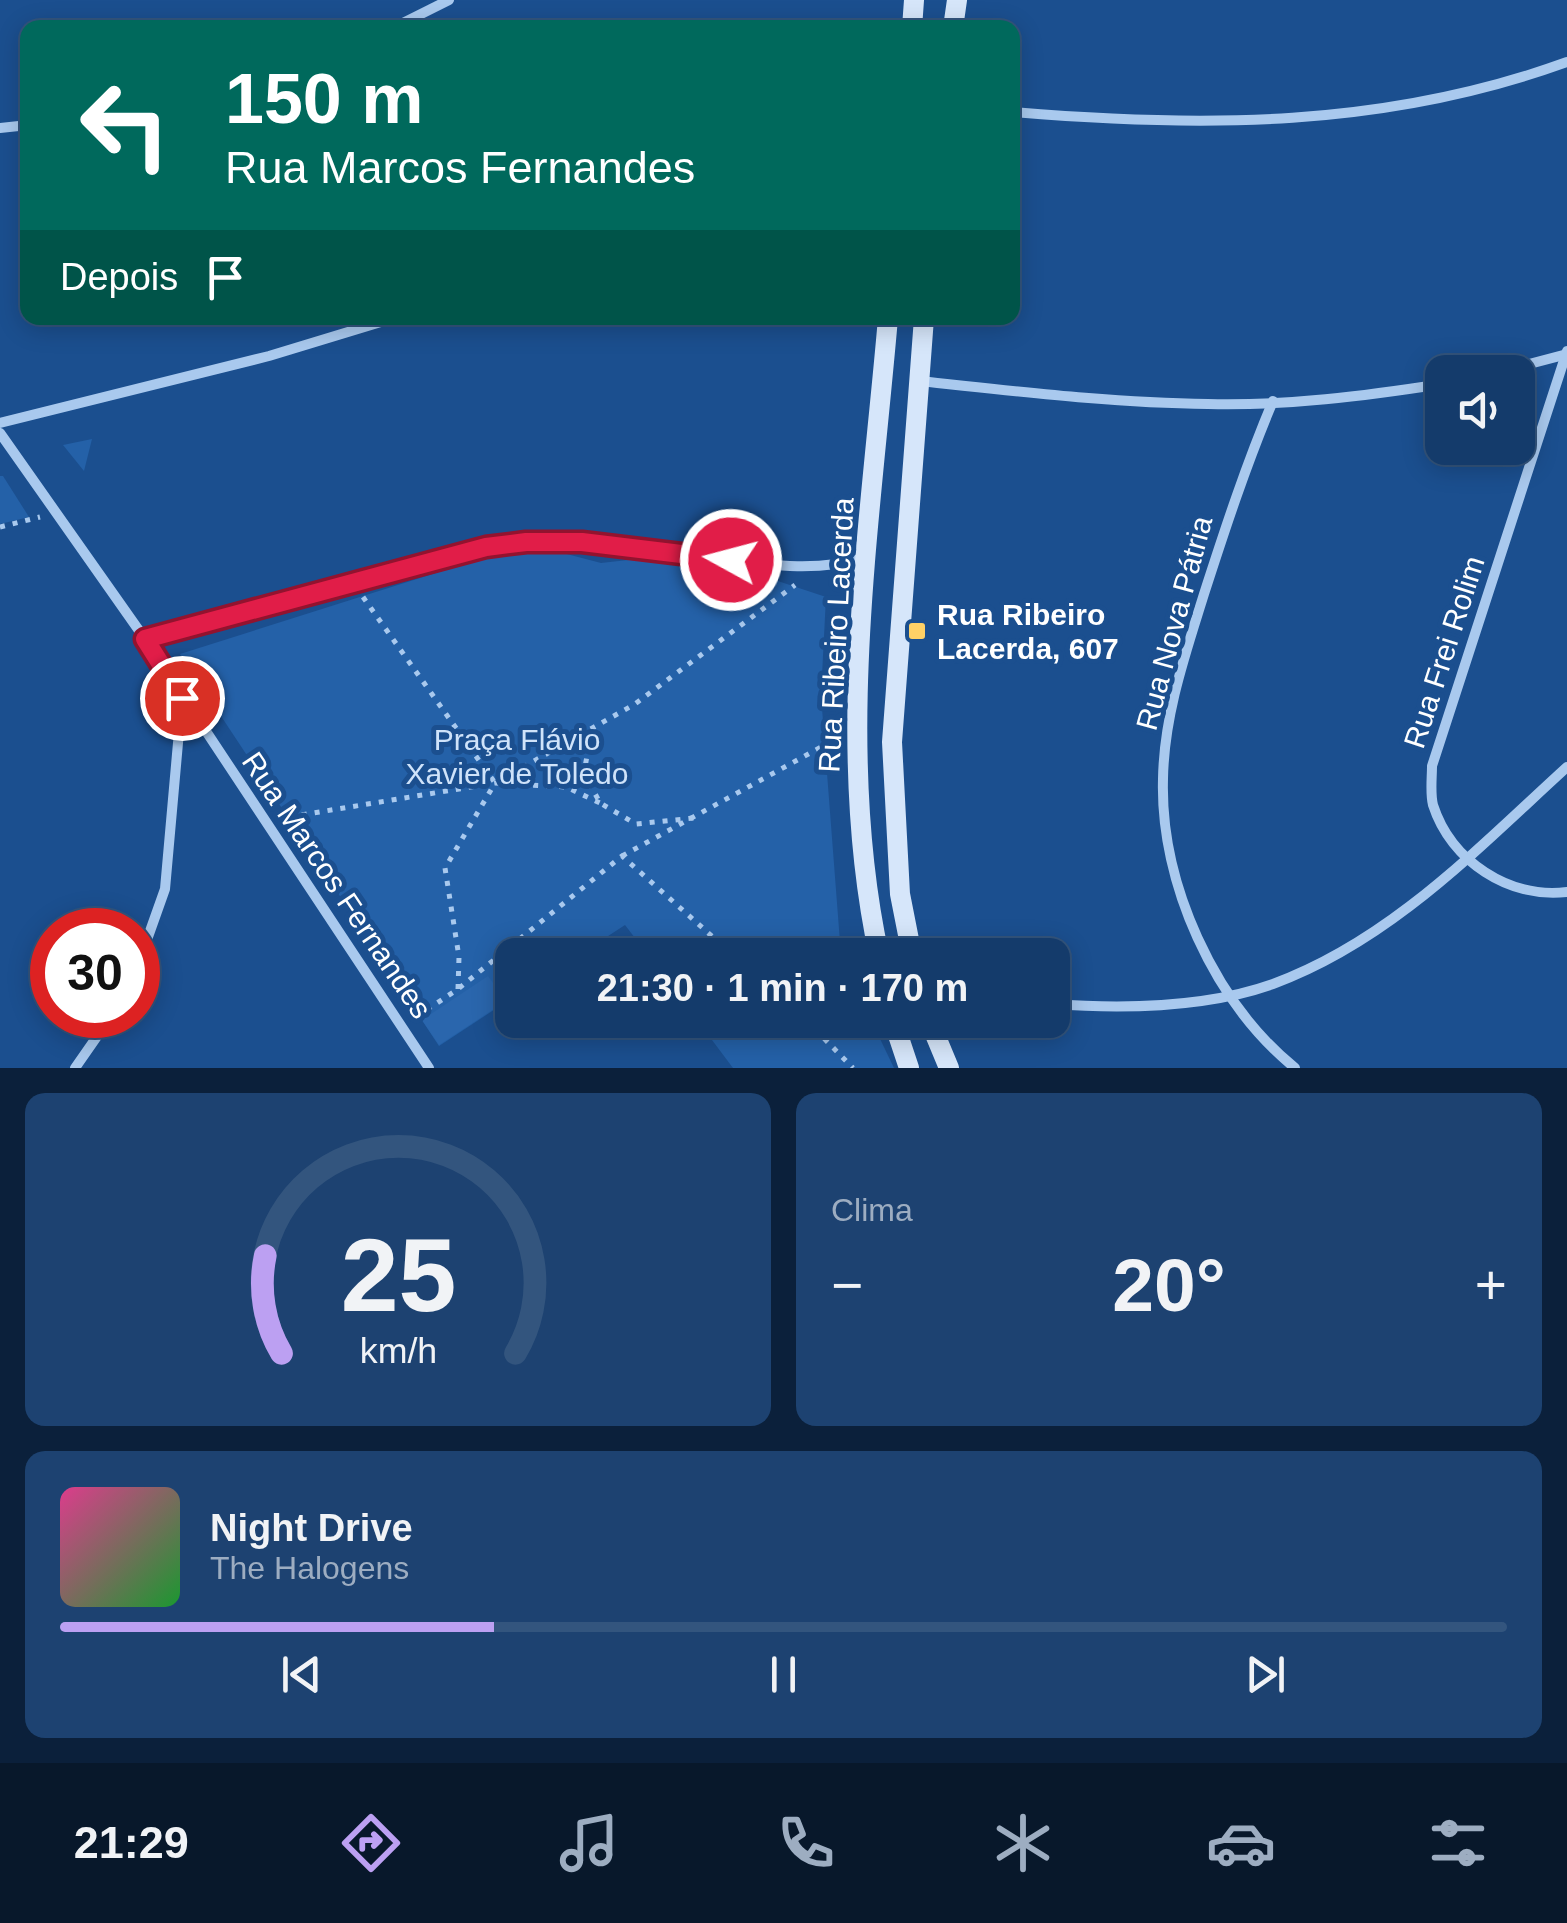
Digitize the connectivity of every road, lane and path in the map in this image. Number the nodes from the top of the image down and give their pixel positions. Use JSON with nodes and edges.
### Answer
{"nodes":[{"id":1,"x":449,"y":0,"type":"edge"},
{"id":2,"x":409,"y":20,"type":"edge"},
{"id":3,"x":1567,"y":62,"type":"edge"},
{"id":4,"x":1020,"y":113,"type":"edge"},
{"id":5,"x":371,"y":325,"type":"edge"},
{"id":6,"x":887,"y":325,"type":"edge"},
{"id":7,"x":923,"y":325,"type":"edge"},
{"id":8,"x":1567,"y":353,"type":"edge"},
{"id":9,"x":1535,"y":362,"type":"edge"},
{"id":10,"x":918,"y":380,"type":"junction"},
{"id":11,"x":1425,"y":386,"type":"edge"},
{"id":12,"x":1272,"y":402,"type":"junction"},
{"id":13,"x":0,"y":423,"type":"edge"},
{"id":14,"x":0,"y":433,"type":"edge"},
{"id":15,"x":57,"y":513,"type":"junction"},
{"id":16,"x":0,"y":527,"type":"edge"},
{"id":17,"x":868,"y":557,"type":"junction"},
{"id":18,"x":795,"y":586,"type":"dead end"},
{"id":19,"x":362,"y":595,"type":"dead end"},
{"id":20,"x":145,"y":639,"type":"junction"},
{"id":21,"x":182,"y":698,"type":"junction"},
{"id":22,"x":591,"y":732,"type":"junction"},
{"id":23,"x":837,"y":740,"type":"dead end"},
{"id":24,"x":1567,"y":767,"type":"edge"},
{"id":25,"x":495,"y":784,"type":"junction"},
{"id":26,"x":600,"y":803,"type":"junction"},
{"id":27,"x":289,"y":816,"type":"dead end"},
{"id":28,"x":697,"y":818,"type":"junction"},
{"id":29,"x":622,"y":856,"type":"junction"},
{"id":30,"x":1469,"y":858,"type":"junction"},
{"id":31,"x":1567,"y":892,"type":"edge"},
{"id":32,"x":158,"y":908,"type":"edge"},
{"id":33,"x":714,"y":938,"type":"edge"},
{"id":34,"x":876,"y":938,"type":"edge"},
{"id":35,"x":909,"y":938,"type":"edge"},
{"id":36,"x":458,"y":989,"type":"junction"},
{"id":37,"x":1230,"y":995,"type":"junction"},
{"id":38,"x":1070,"y":1004,"type":"edge"},
{"id":39,"x":401,"y":1027,"type":"junction"},
{"id":40,"x":96,"y":1038,"type":"edge"},
{"id":41,"x":824,"y":1038,"type":"edge"},
{"id":42,"x":899,"y":1038,"type":"edge"},
{"id":43,"x":936,"y":1038,"type":"edge"},
{"id":44,"x":75,"y":1068,"type":"edge"},
{"id":45,"x":429,"y":1068,"type":"edge"},
{"id":46,"x":853,"y":1068,"type":"edge"},
{"id":47,"x":909,"y":1068,"type":"edge"},
{"id":48,"x":948,"y":1068,"type":"edge"},
{"id":49,"x":1294,"y":1068,"type":"edge"}],
"edges":[{"from":1,"to":2,"type":"street"},
{"from":3,"to":4,"type":"street"},
{"from":5,"to":13,"type":"street"},
{"from":6,"to":17,"type":"street","name":"Rua Ribeiro Lacerda"},
{"from":7,"to":10,"type":"street","name":"Rua Ribeiro Lacerda"},
{"from":8,"to":9,"type":"street"},
{"from":8,"to":30,"type":"street","name":"Rua Frei Rolim"},
{"from":10,"to":12,"type":"street"},
{"from":10,"to":35,"type":"street","name":"Rua Ribeiro Lacerda"},
{"from":11,"to":12,"type":"street"},
{"from":12,"to":37,"type":"street","name":"Rua Nova Pátria"},
{"from":14,"to":15,"type":"street","name":"Rua Marcos Fernandes"},
{"from":15,"to":16,"type":"path"},
{"from":15,"to":20,"type":"street","name":"Rua Marcos Fernandes"},
{"from":17,"to":20,"type":"street"},
{"from":17,"to":34,"type":"street","name":"Rua Ribeiro Lacerda"},
{"from":18,"to":22,"type":"path"},
{"from":19,"to":25,"type":"path"},
{"from":20,"to":21,"type":"street","name":"Rua Marcos Fernandes"},
{"from":21,"to":32,"type":"street"},
{"from":21,"to":39,"type":"street","name":"Rua Marcos Fernandes"},
{"from":22,"to":25,"type":"path"},
{"from":22,"to":26,"type":"path"},
{"from":23,"to":28,"type":"path"},
{"from":24,"to":30,"type":"street"},
{"from":25,"to":26,"type":"path"},
{"from":25,"to":27,"type":"path"},
{"from":25,"to":36,"type":"path"},
{"from":26,"to":28,"type":"path"},
{"from":28,"to":29,"type":"path"},
{"from":29,"to":33,"type":"path"},
{"from":29,"to":36,"type":"path"},
{"from":30,"to":31,"type":"street","name":"Rua Frei Rolim"},
{"from":30,"to":37,"type":"street"},
{"from":36,"to":39,"type":"path"},
{"from":37,"to":38,"type":"street"},
{"from":37,"to":49,"type":"street","name":"Rua Nova Pátria"},
{"from":39,"to":45,"type":"street","name":"Rua Marcos Fernandes"},
{"from":40,"to":44,"type":"street"},
{"from":41,"to":46,"type":"path"},
{"from":42,"to":47,"type":"street"},
{"from":43,"to":48,"type":"street"}]}
